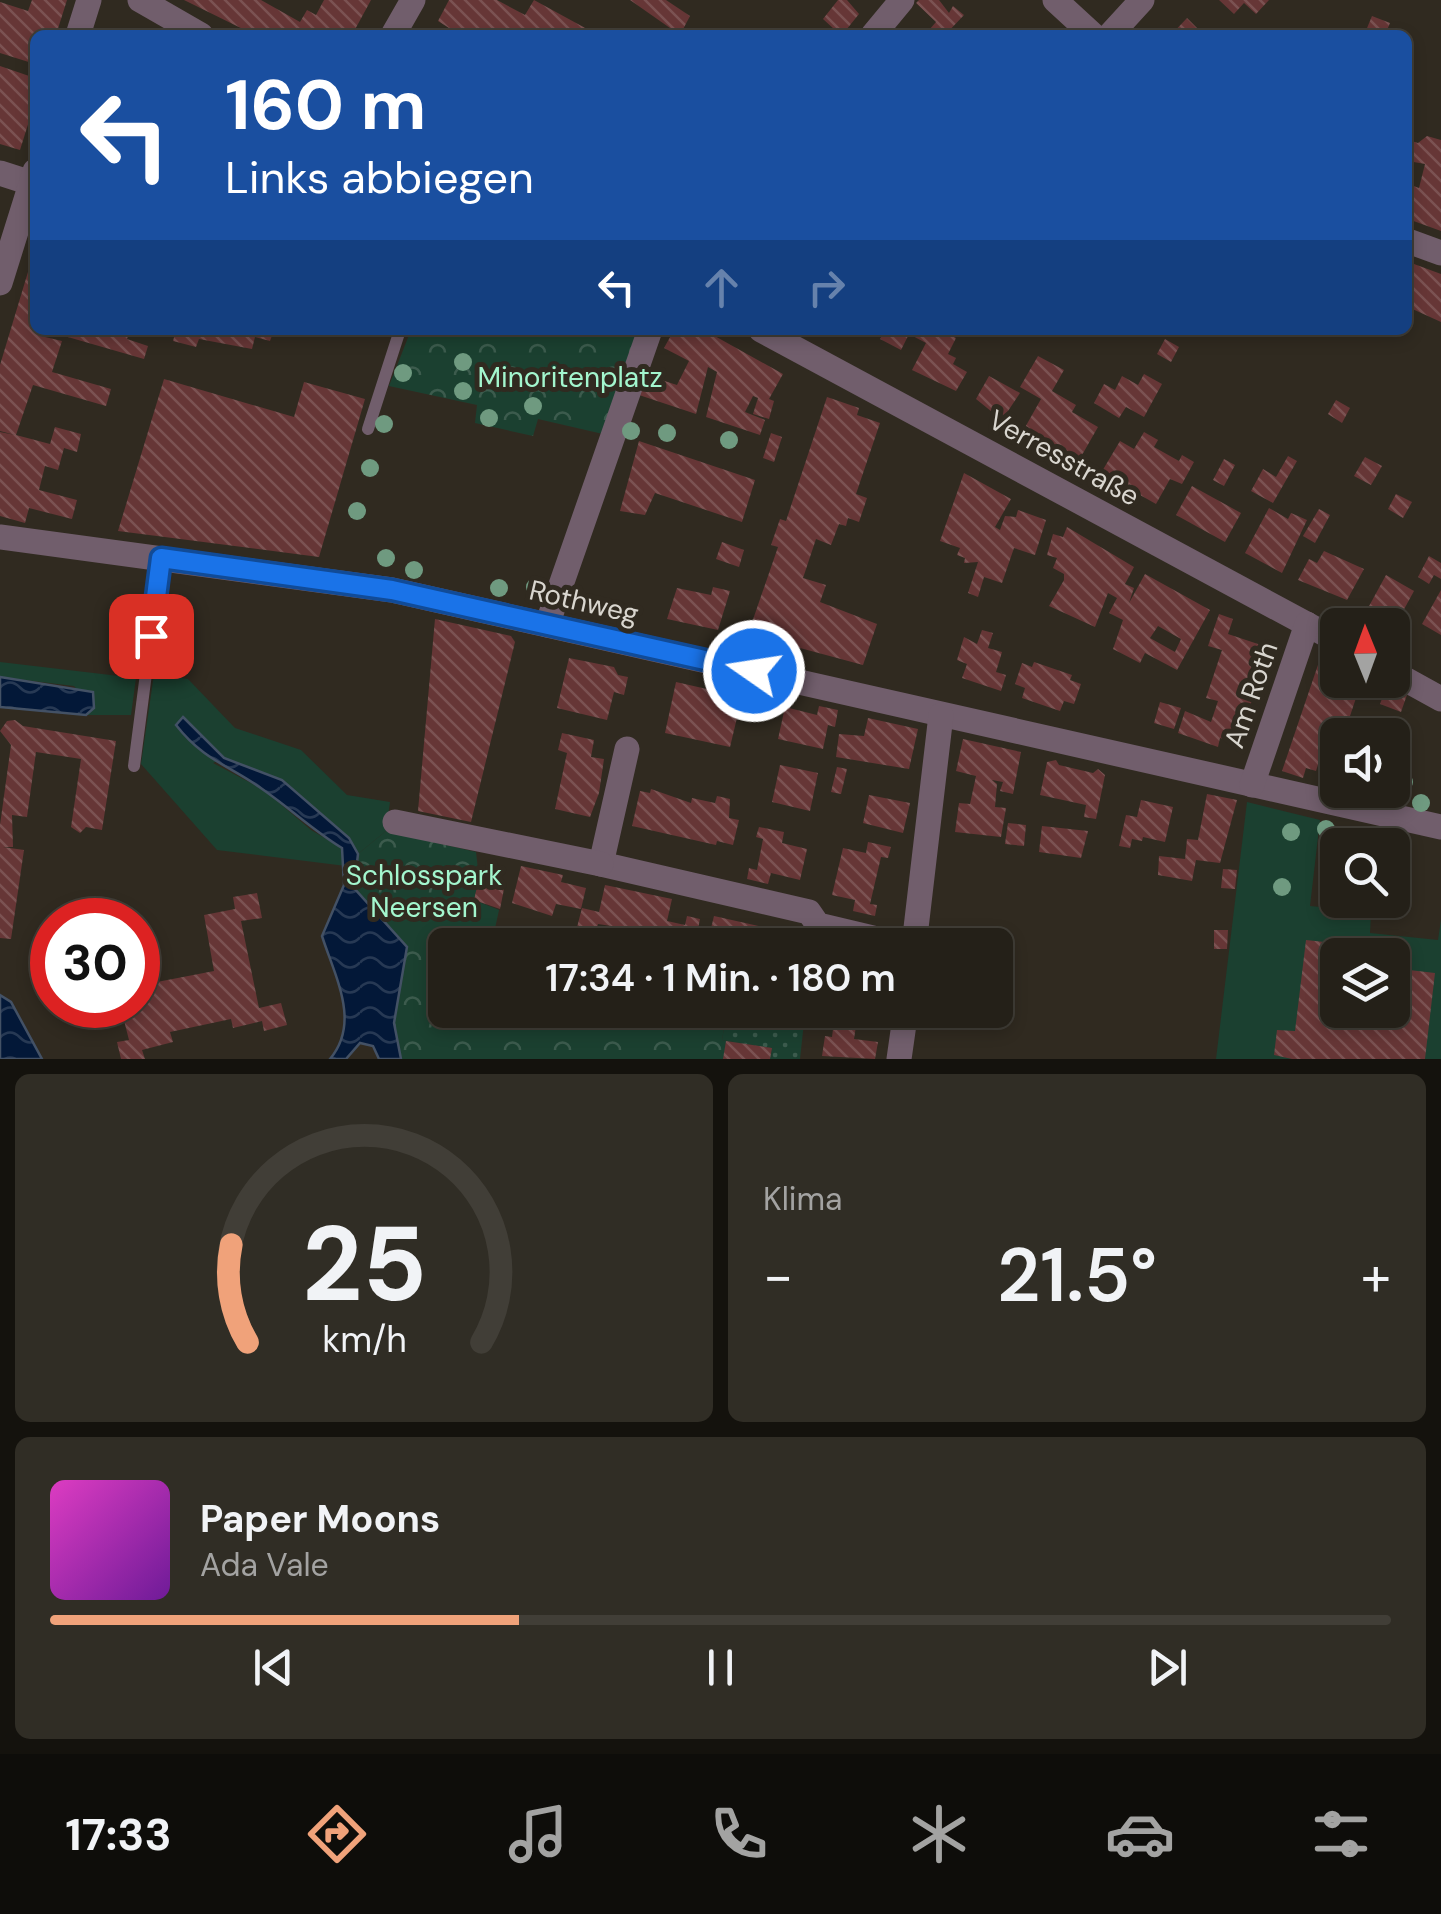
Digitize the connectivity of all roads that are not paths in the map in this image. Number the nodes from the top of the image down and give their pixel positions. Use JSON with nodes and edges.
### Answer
{"nodes":[{"id":1,"x":89,"y":0,"type":"edge"},
{"id":2,"x":140,"y":0,"type":"edge"},
{"id":3,"x":413,"y":0,"type":"edge"},
{"id":4,"x":902,"y":0,"type":"edge"},
{"id":5,"x":1056,"y":0,"type":"edge"},
{"id":6,"x":1142,"y":0,"type":"edge"},
{"id":7,"x":80,"y":30,"type":"edge"},
{"id":8,"x":192,"y":30,"type":"edge"},
{"id":9,"x":396,"y":30,"type":"edge"},
{"id":10,"x":877,"y":30,"type":"edge"},
{"id":11,"x":1088,"y":30,"type":"edge"},
{"id":12,"x":1115,"y":30,"type":"edge"},
{"id":13,"x":0,"y":173,"type":"edge"},
{"id":14,"x":30,"y":177,"type":"edge"},
{"id":15,"x":30,"y":187,"type":"edge"},
{"id":16,"x":1412,"y":242,"type":"edge"},
{"id":17,"x":1441,"y":253,"type":"edge"},
{"id":18,"x":0,"y":284,"type":"edge"},
{"id":19,"x":398,"y":335,"type":"edge"},
{"id":20,"x":648,"y":335,"type":"edge"},
{"id":21,"x":770,"y":335,"type":"edge"},
{"id":22,"x":368,"y":429,"type":"dead end"},
{"id":23,"x":0,"y":537,"type":"edge"},
{"id":24,"x":161,"y":558,"type":"junction"},
{"id":25,"x":1307,"y":624,"type":"junction"},
{"id":26,"x":547,"y":625,"type":"junction"},
{"id":27,"x":1320,"y":632,"type":"edge"},
{"id":28,"x":1410,"y":682,"type":"edge"},
{"id":29,"x":1441,"y":699,"type":"edge"},
{"id":30,"x":941,"y":714,"type":"junction"},
{"id":31,"x":626,"y":749,"type":"dead end"},
{"id":32,"x":134,"y":766,"type":"dead end"},
{"id":33,"x":1252,"y":785,"type":"junction"},
{"id":34,"x":396,"y":822,"type":"dead end"},
{"id":35,"x":1441,"y":826,"type":"edge"},
{"id":36,"x":601,"y":864,"type":"junction"},
{"id":37,"x":831,"y":928,"type":"edge"},
{"id":38,"x":916,"y":928,"type":"edge"},
{"id":39,"x":903,"y":1028,"type":"edge"},
{"id":40,"x":899,"y":1059,"type":"edge"}],
"edges":[{"from":1,"to":7,"type":"street"},
{"from":2,"to":8,"type":"street"},
{"from":3,"to":9,"type":"street"},
{"from":4,"to":10,"type":"street"},
{"from":5,"to":11,"type":"street"},
{"from":6,"to":12,"type":"street"},
{"from":13,"to":14,"type":"street"},
{"from":15,"to":18,"type":"street"},
{"from":16,"to":17,"type":"street"},
{"from":19,"to":22,"type":"lane"},
{"from":20,"to":26,"type":"street"},
{"from":21,"to":25,"type":"street","name":"Verresstraße"},
{"from":23,"to":24,"type":"street","name":"Rothweg"},
{"from":24,"to":26,"type":"street","name":"Rothweg"},
{"from":24,"to":32,"type":"lane"},
{"from":25,"to":27,"type":"street","name":"Verresstraße"},
{"from":25,"to":33,"type":"street","name":"Am Roth"},
{"from":26,"to":30,"type":"street","name":"Rothweg"},
{"from":28,"to":29,"type":"street"},
{"from":30,"to":33,"type":"street","name":"Rothweg"},
{"from":30,"to":38,"type":"street"},
{"from":31,"to":36,"type":"street"},
{"from":33,"to":35,"type":"street","name":"Rothweg"},
{"from":34,"to":36,"type":"street"},
{"from":36,"to":37,"type":"street"},
{"from":39,"to":40,"type":"street"}]}
